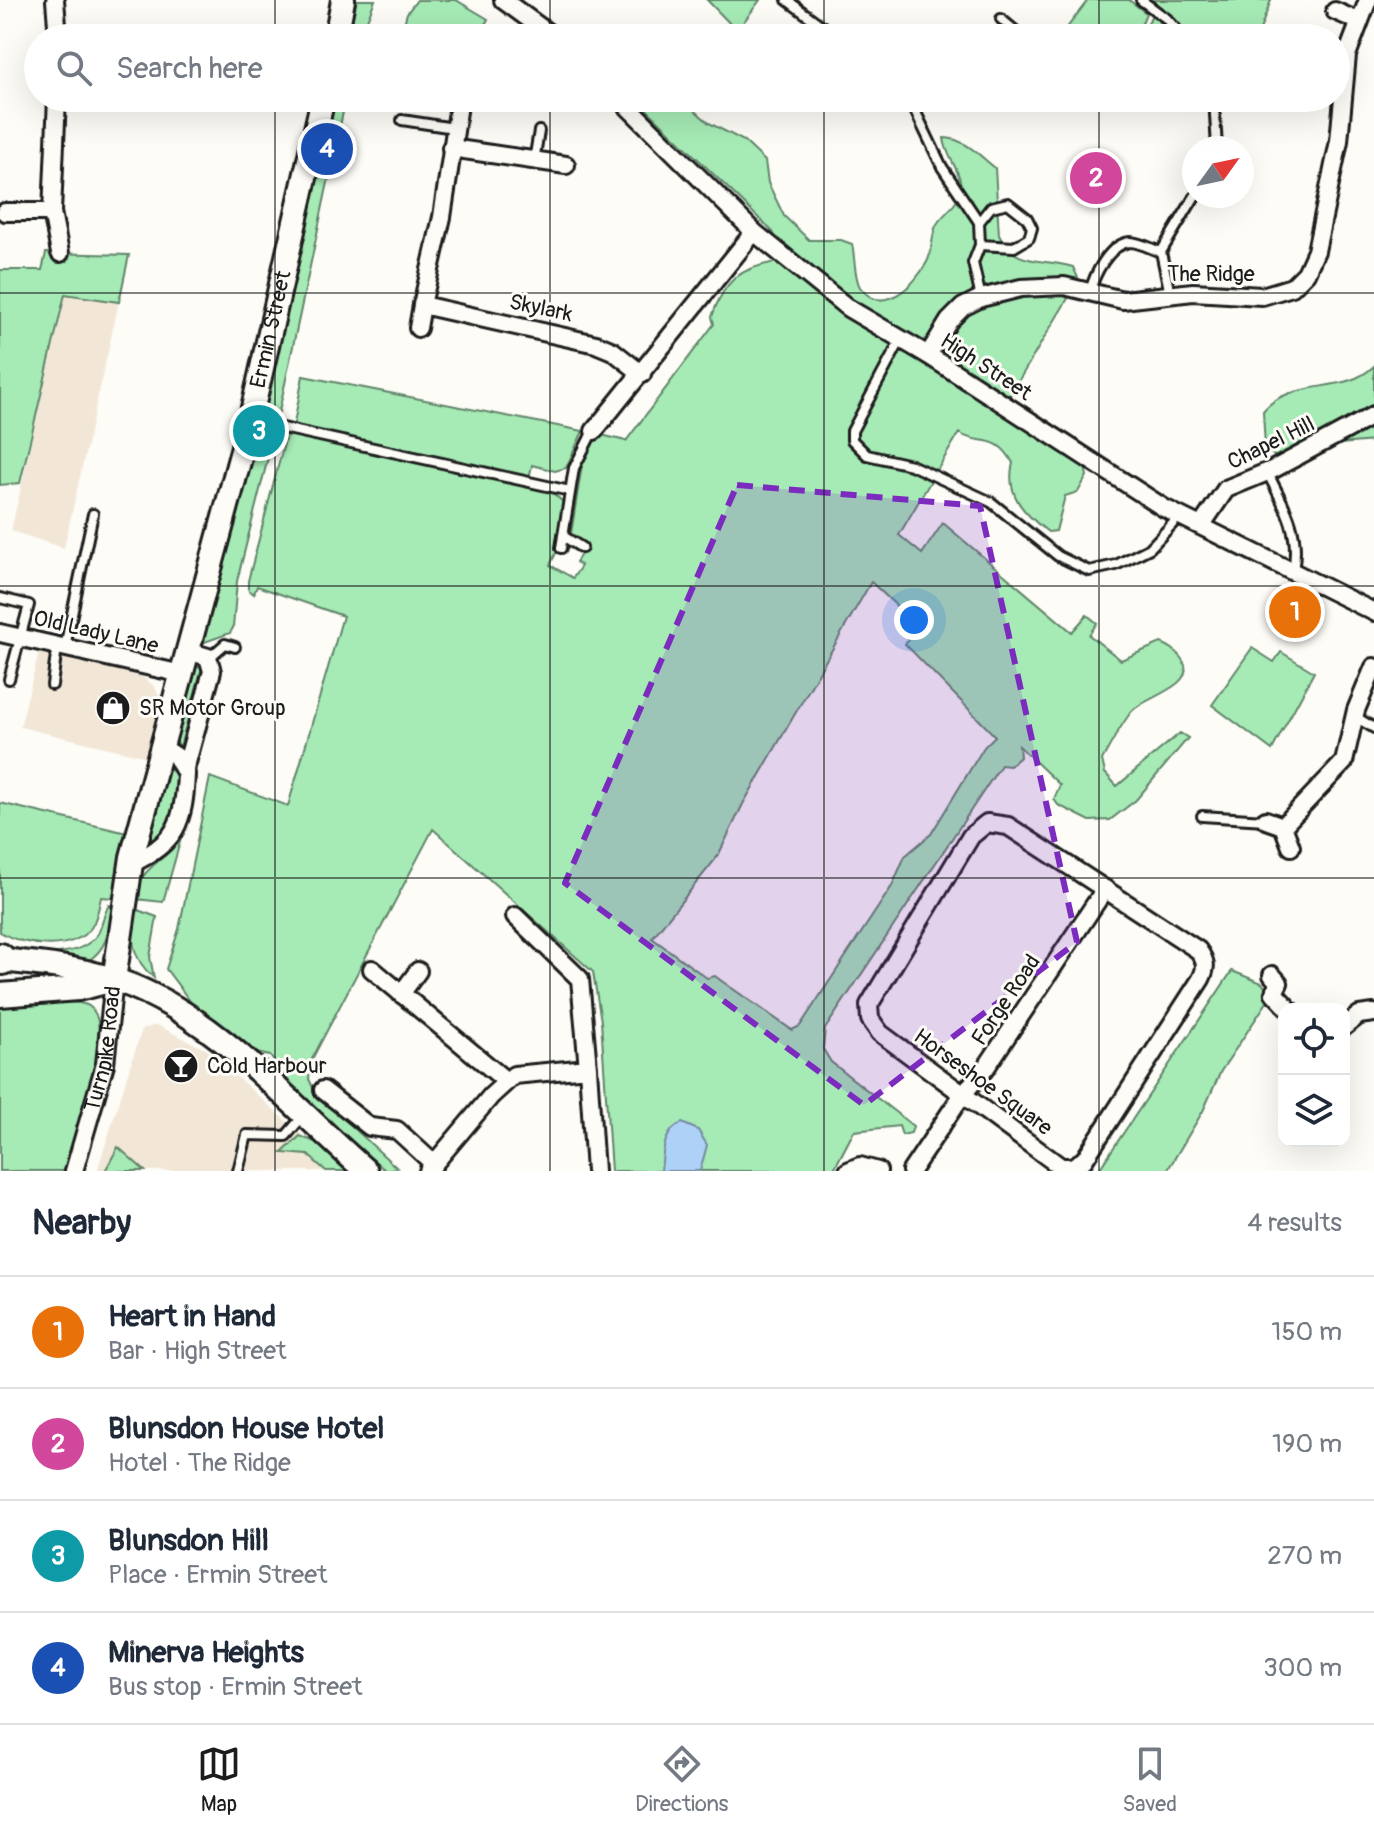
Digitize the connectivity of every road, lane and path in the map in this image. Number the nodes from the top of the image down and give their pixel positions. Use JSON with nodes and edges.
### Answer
{"nodes":[{"id":1,"x":55,"y":0,"type":"edge"},
{"id":2,"x":343,"y":0,"type":"edge"},
{"id":3,"x":787,"y":0,"type":"edge"},
{"id":4,"x":1141,"y":0,"type":"edge"},
{"id":5,"x":1368,"y":0,"type":"edge"},
{"id":6,"x":509,"y":1,"type":"edge"},
{"id":7,"x":1335,"y":11,"type":"dead end"},
{"id":8,"x":1001,"y":19,"type":"dead end"},
{"id":9,"x":1358,"y":21,"type":"junction"},
{"id":10,"x":57,"y":24,"type":"edge"},
{"id":11,"x":339,"y":24,"type":"edge"},
{"id":12,"x":538,"y":24,"type":"edge"},
{"id":13,"x":819,"y":24,"type":"edge"},
{"id":14,"x":1007,"y":24,"type":"edge"},
{"id":15,"x":1171,"y":24,"type":"edge"},
{"id":16,"x":1350,"y":47,"type":"edge"},
{"id":17,"x":56,"y":112,"type":"edge"},
{"id":18,"x":320,"y":112,"type":"edge"},
{"id":19,"x":457,"y":112,"type":"edge"},
{"id":20,"x":633,"y":112,"type":"edge"},
{"id":21,"x":916,"y":112,"type":"edge"},
{"id":22,"x":1215,"y":112,"type":"edge"},
{"id":23,"x":1341,"y":112,"type":"edge"},
{"id":24,"x":402,"y":120,"type":"dead end"},
{"id":25,"x":454,"y":128,"type":"junction"},
{"id":26,"x":539,"y":131,"type":"dead end"},
{"id":27,"x":1216,"y":136,"type":"edge"},
{"id":28,"x":451,"y":148,"type":"junction"},
{"id":29,"x":534,"y":161,"type":"junction"},
{"id":30,"x":566,"y":165,"type":"dead end"},
{"id":31,"x":1188,"y":208,"type":"edge"},
{"id":32,"x":5,"y":212,"type":"dead end"},
{"id":33,"x":52,"y":212,"type":"junction"},
{"id":34,"x":979,"y":222,"type":"junction"},
{"id":35,"x":754,"y":232,"type":"junction"},
{"id":36,"x":980,"y":245,"type":"junction"},
{"id":37,"x":1161,"y":252,"type":"junction"},
{"id":38,"x":60,"y":253,"type":"dead end"},
{"id":39,"x":1089,"y":294,"type":"junction"},
{"id":40,"x":1170,"y":294,"type":"junction"},
{"id":41,"x":981,"y":298,"type":"junction"},
{"id":42,"x":422,"y":305,"type":"junction"},
{"id":43,"x":418,"y":328,"type":"dead end"},
{"id":44,"x":900,"y":341,"type":"junction"},
{"id":45,"x":928,"y":355,"type":"junction"},
{"id":46,"x":642,"y":374,"type":"junction"},
{"id":47,"x":1374,"y":415,"type":"edge"},
{"id":48,"x":250,"y":421,"type":"junction"},
{"id":49,"x":594,"y":431,"type":"joint"},
{"id":50,"x":1267,"y":472,"type":"junction"},
{"id":51,"x":570,"y":491,"type":"junction"},
{"id":52,"x":93,"y":514,"type":"dead end"},
{"id":53,"x":1180,"y":516,"type":"junction"},
{"id":54,"x":1201,"y":526,"type":"junction"},
{"id":55,"x":563,"y":536,"type":"junction"},
{"id":56,"x":561,"y":548,"type":"dead end"},
{"id":57,"x":582,"y":548,"type":"dead end"},
{"id":58,"x":1293,"y":570,"type":"junction"},
{"id":59,"x":0,"y":598,"type":"edge"},
{"id":60,"x":1374,"y":612,"type":"edge"},
{"id":61,"x":0,"y":633,"type":"edge"},
{"id":62,"x":21,"y":637,"type":"junction"},
{"id":63,"x":61,"y":647,"type":"junction"},
{"id":64,"x":235,"y":647,"type":"dead end"},
{"id":65,"x":199,"y":655,"type":"junction"},
{"id":66,"x":1374,"y":667,"type":"edge"},
{"id":67,"x":182,"y":674,"type":"junction"},
{"id":68,"x":9,"y":679,"type":"dead end"},
{"id":69,"x":52,"y":685,"type":"dead end"},
{"id":70,"x":1354,"y":716,"type":"junction"},
{"id":71,"x":1374,"y":728,"type":"edge"},
{"id":72,"x":162,"y":747,"type":"junction"},
{"id":73,"x":185,"y":770,"type":"junction"},
{"id":74,"x":1202,"y":816,"type":"dead end"},
{"id":75,"x":1266,"y":820,"type":"joint"},
{"id":76,"x":1283,"y":826,"type":"junction"},
{"id":77,"x":1291,"y":847,"type":"dead end"},
{"id":78,"x":131,"y":864,"type":"junction"},
{"id":79,"x":1105,"y":889,"type":"junction"},
{"id":80,"x":515,"y":916,"type":"dead end"},
{"id":81,"x":120,"y":925,"type":"joint"},
{"id":82,"x":1,"y":959,"type":"edge"},
{"id":83,"x":372,"y":969,"type":"dead end"},
{"id":84,"x":418,"y":971,"type":"dead end"},
{"id":85,"x":1272,"y":975,"type":"dead end"},
{"id":86,"x":114,"y":980,"type":"junction"},
{"id":87,"x":401,"y":994,"type":"junction"},
{"id":88,"x":0,"y":995,"type":"edge"},
{"id":89,"x":1283,"y":1003,"type":"edge"},
{"id":90,"x":1374,"y":1013,"type":"edge"},
{"id":91,"x":1350,"y":1022,"type":"edge"},
{"id":92,"x":588,"y":1068,"type":"junction"},
{"id":93,"x":506,"y":1081,"type":"junction"},
{"id":94,"x":323,"y":1090,"type":"dead end"},
{"id":95,"x":962,"y":1095,"type":"junction"},
{"id":96,"x":303,"y":1115,"type":"junction"},
{"id":97,"x":431,"y":1167,"type":"edge"},
{"id":98,"x":74,"y":1171,"type":"edge"},
{"id":99,"x":238,"y":1171,"type":"edge"},
{"id":100,"x":366,"y":1171,"type":"edge"},
{"id":101,"x":595,"y":1171,"type":"edge"},
{"id":102,"x":848,"y":1171,"type":"edge"},
{"id":103,"x":878,"y":1171,"type":"edge"},
{"id":104,"x":911,"y":1171,"type":"edge"}],
"edges":[{"from":1,"to":10,"type":"street"},
{"from":2,"to":11,"type":"street"},
{"from":3,"to":13,"type":"lane"},
{"from":4,"to":15,"type":"lane"},
{"from":5,"to":9,"type":"street","name":"The Ridge"},
{"from":6,"to":12,"type":"street"},
{"from":7,"to":9,"type":"street"},
{"from":8,"to":14,"type":"lane"},
{"from":9,"to":16,"type":"street","name":"The Ridge"},
{"from":17,"to":33,"type":"street"},
{"from":18,"to":48,"type":"street","name":"Ermin Street"},
{"from":19,"to":25,"type":"street"},
{"from":20,"to":35,"type":"street","name":"High Street"},
{"from":21,"to":34,"type":"lane"},
{"from":22,"to":27,"type":"lane"},
{"from":23,"to":40,"type":"street","name":"The Ridge"},
{"from":24,"to":25,"type":"lane"},
{"from":25,"to":28,"type":"street"},
{"from":26,"to":29,"type":"lane"},
{"from":28,"to":29,"type":"street"},
{"from":28,"to":42,"type":"street"},
{"from":29,"to":30,"type":"street"},
{"from":31,"to":37,"type":"lane"},
{"from":32,"to":33,"type":"street"},
{"from":33,"to":38,"type":"street"},
{"from":34,"to":36,"type":"lane"},
{"from":34,"to":36,"type":"lane"},
{"from":35,"to":44,"type":"street","name":"High Street"},
{"from":35,"to":46,"type":"street"},
{"from":36,"to":41,"type":"lane"},
{"from":37,"to":39,"type":"lane"},
{"from":37,"to":40,"type":"lane"},
{"from":39,"to":40,"type":"street","name":"The Ridge"},
{"from":39,"to":41,"type":"street","name":"The Ridge"},
{"from":41,"to":45,"type":"street","name":"The Ridge"},
{"from":42,"to":43,"type":"street"},
{"from":42,"to":46,"type":"street","name":"Skylark"},
{"from":44,"to":45,"type":"street","name":"High Street"},
{"from":44,"to":53,"type":"lane"},
{"from":45,"to":53,"type":"street","name":"High Street"},
{"from":46,"to":49,"type":"street"},
{"from":47,"to":50,"type":"street","name":"Chapel Hill"},
{"from":48,"to":51,"type":"lane"},
{"from":48,"to":65,"type":"street","name":"Ermin Street"},
{"from":49,"to":51,"type":"lane"},
{"from":50,"to":54,"type":"street","name":"Chapel Hill"},
{"from":50,"to":58,"type":"lane"},
{"from":51,"to":55,"type":"lane"},
{"from":52,"to":63,"type":"lane"},
{"from":53,"to":54,"type":"street","name":"High Street"},
{"from":54,"to":58,"type":"street","name":"High Street"},
{"from":55,"to":56,"type":"lane"},
{"from":55,"to":57,"type":"lane"},
{"from":58,"to":60,"type":"street","name":"High Street"},
{"from":59,"to":62,"type":"lane"},
{"from":61,"to":62,"type":"street","name":"Old Lady Lane"},
{"from":62,"to":63,"type":"street","name":"Old Lady Lane"},
{"from":62,"to":68,"type":"lane"},
{"from":63,"to":67,"type":"street","name":"Old Lady Lane"},
{"from":63,"to":69,"type":"lane"},
{"from":64,"to":65,"type":"lane"},
{"from":65,"to":67,"type":"street","name":"Ermin Street"},
{"from":65,"to":73,"type":"street","name":"Ermin Street"},
{"from":66,"to":70,"type":"street"},
{"from":67,"to":72,"type":"street","name":"Ermin Street"},
{"from":70,"to":71,"type":"lane"},
{"from":70,"to":76,"type":"street"},
{"from":72,"to":73,"type":"street"},
{"from":72,"to":78,"type":"street","name":"Ermin Street"},
{"from":73,"to":78,"type":"street","name":"Ermin Street"},
{"from":74,"to":75,"type":"lane"},
{"from":75,"to":76,"type":"street"},
{"from":76,"to":77,"type":"street"},
{"from":78,"to":81,"type":"street","name":"Ermin Street"},
{"from":79,"to":95,"type":"street","name":"Forge Road"},
{"from":79,"to":95,"type":"street","name":"Horseshoe Square"},
{"from":79,"to":95,"type":"street","name":"Horseshoe Square"},
{"from":80,"to":92,"type":"street"},
{"from":81,"to":86,"type":"street","name":"Turnpike Road"},
{"from":82,"to":86,"type":"street"},
{"from":83,"to":87,"type":"street"},
{"from":84,"to":87,"type":"street"},
{"from":85,"to":89,"type":"street"},
{"from":86,"to":88,"type":"street"},
{"from":86,"to":96,"type":"street"},
{"from":86,"to":98,"type":"street","name":"Turnpike Road"},
{"from":87,"to":93,"type":"street"},
{"from":90,"to":91,"type":"street"},
{"from":92,"to":93,"type":"street"},
{"from":92,"to":101,"type":"street"},
{"from":93,"to":97,"type":"street"},
{"from":94,"to":97,"type":"street"},
{"from":95,"to":104,"type":"street","name":"Forge Road"},
{"from":96,"to":99,"type":"lane"},
{"from":96,"to":100,"type":"street"},
{"from":102,"to":103,"type":"street"}]}
